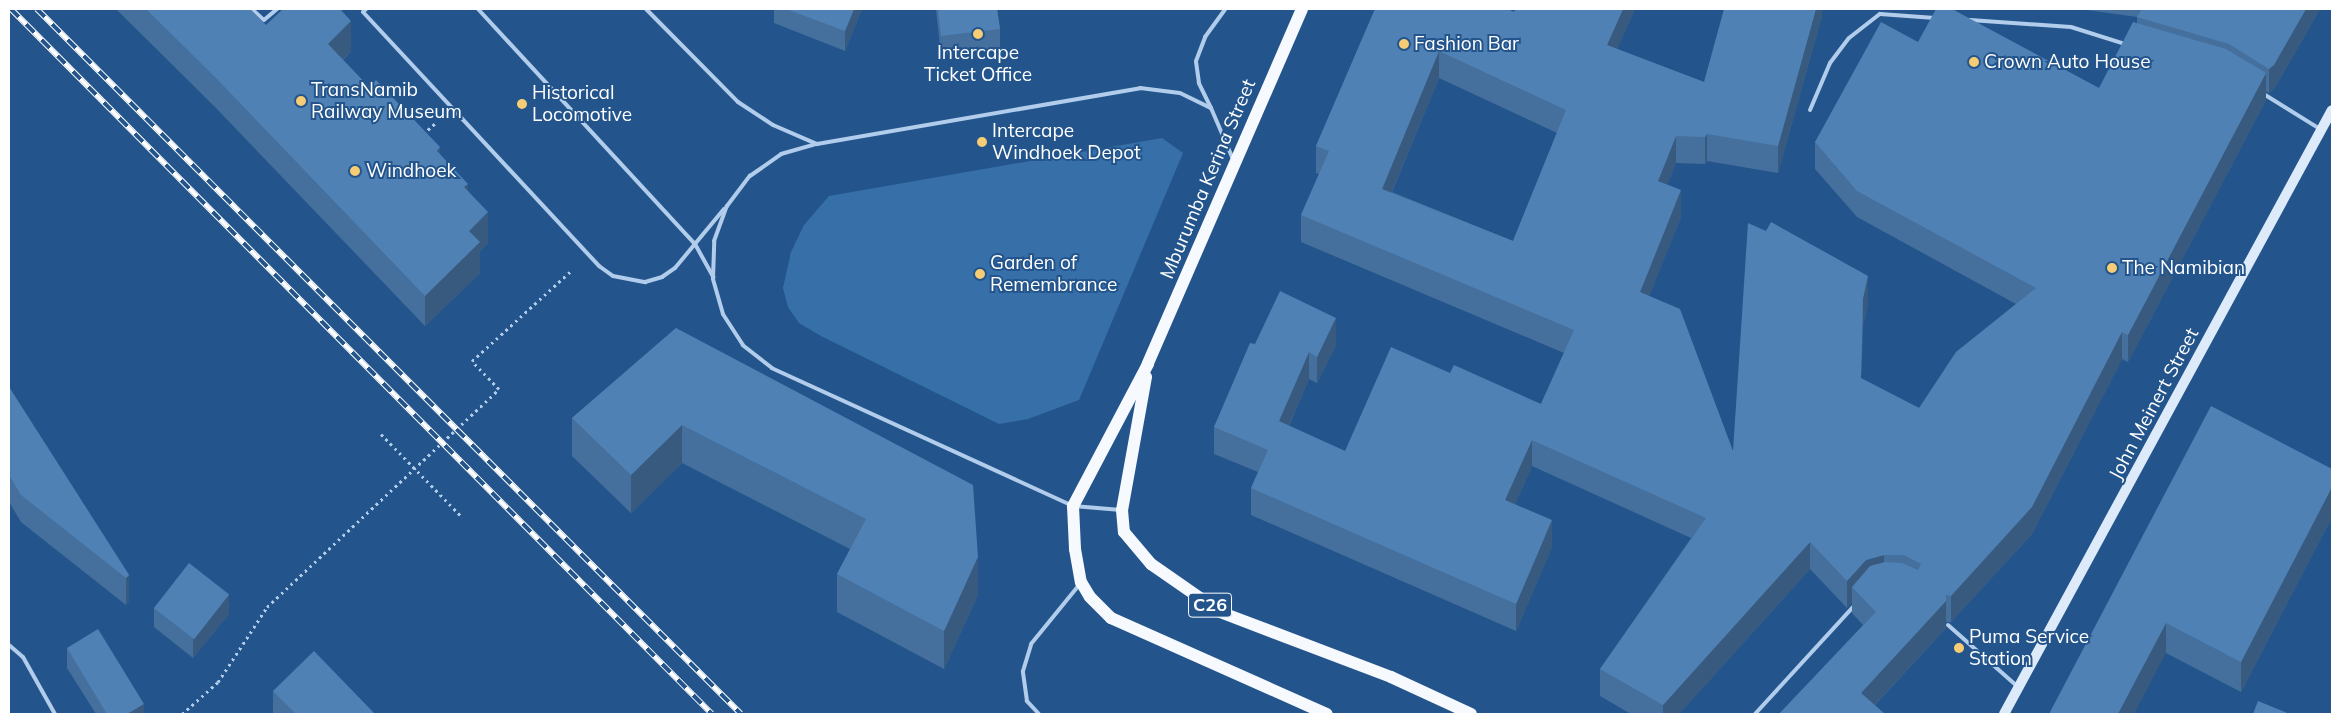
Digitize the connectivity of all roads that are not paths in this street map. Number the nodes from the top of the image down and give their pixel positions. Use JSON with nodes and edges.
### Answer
{"nodes":[{"id":1,"x":252,"y":9,"type":"edge"},
{"id":2,"x":277,"y":9,"type":"edge"},
{"id":3,"x":366,"y":9,"type":"edge"},
{"id":4,"x":478,"y":9,"type":"edge"},
{"id":5,"x":646,"y":9,"type":"edge"},
{"id":6,"x":1225,"y":9,"type":"edge"},
{"id":7,"x":1302,"y":9,"type":"edge"},
{"id":8,"x":1938,"y":18,"type":"edge"},
{"id":9,"x":1967,"y":20,"type":"edge"},
{"id":10,"x":2135,"y":47,"type":"edge"},
{"id":11,"x":2259,"y":92,"type":"edge"},
{"id":12,"x":1211,"y":108,"type":"junction"},
{"id":13,"x":1810,"y":110,"type":"dead end"},
{"id":14,"x":2332,"y":110,"type":"edge"},
{"id":15,"x":2327,"y":129,"type":"edge"},
{"id":16,"x":818,"y":144,"type":"junction"},
{"id":17,"x":1235,"y":166,"type":"junction"},
{"id":18,"x":727,"y":206,"type":"junction"},
{"id":19,"x":695,"y":244,"type":"junction"},
{"id":20,"x":714,"y":278,"type":"junction"},
{"id":21,"x":1148,"y":364,"type":"junction"},
{"id":22,"x":1073,"y":506,"type":"junction"},
{"id":23,"x":1122,"y":510,"type":"junction"},
{"id":24,"x":1081,"y":582,"type":"junction"},
{"id":25,"x":1861,"y":598,"type":"edge"},
{"id":26,"x":1948,"y":625,"type":"edge"},
{"id":27,"x":9,"y":645,"type":"edge"},
{"id":28,"x":2018,"y":688,"type":"junction"},
{"id":29,"x":1318,"y":713,"type":"edge"},
{"id":30,"x":55,"y":714,"type":"edge"},
{"id":31,"x":1039,"y":714,"type":"edge"},
{"id":32,"x":1471,"y":714,"type":"edge"},
{"id":33,"x":1755,"y":714,"type":"edge"},
{"id":34,"x":2004,"y":714,"type":"edge"}],
"edges":[{"from":1,"to":2,"type":"lane"},
{"from":3,"to":19,"type":"lane"},
{"from":4,"to":19,"type":"lane"},
{"from":5,"to":16,"type":"lane"},
{"from":6,"to":12,"type":"lane"},
{"from":7,"to":17,"type":"main road","name":"Mburumba Kerina Street"},
{"from":8,"to":13,"type":"lane"},
{"from":9,"to":10,"type":"lane"},
{"from":11,"to":15,"type":"lane"},
{"from":12,"to":16,"type":"lane"},
{"from":12,"to":17,"type":"lane"},
{"from":14,"to":15,"type":"street","name":"John Meinert Street"},
{"from":15,"to":28,"type":"street","name":"John Meinert Street"},
{"from":16,"to":18,"type":"lane"},
{"from":17,"to":21,"type":"main road","name":"Mburumba Kerina Street"},
{"from":18,"to":19,"type":"lane"},
{"from":18,"to":20,"type":"lane"},
{"from":19,"to":20,"type":"lane"},
{"from":20,"to":22,"type":"lane"},
{"from":21,"to":22,"type":"main road"},
{"from":21,"to":23,"type":"main road","number":"C26"},
{"from":22,"to":23,"type":"lane"},
{"from":22,"to":24,"type":"main road"},
{"from":23,"to":32,"type":"main road","number":"C26"},
{"from":24,"to":29,"type":"main road"},
{"from":24,"to":31,"type":"lane"},
{"from":25,"to":33,"type":"lane"},
{"from":26,"to":28,"type":"lane"},
{"from":27,"to":30,"type":"lane"},
{"from":28,"to":34,"type":"street","name":"John Meinert Street"}]}
